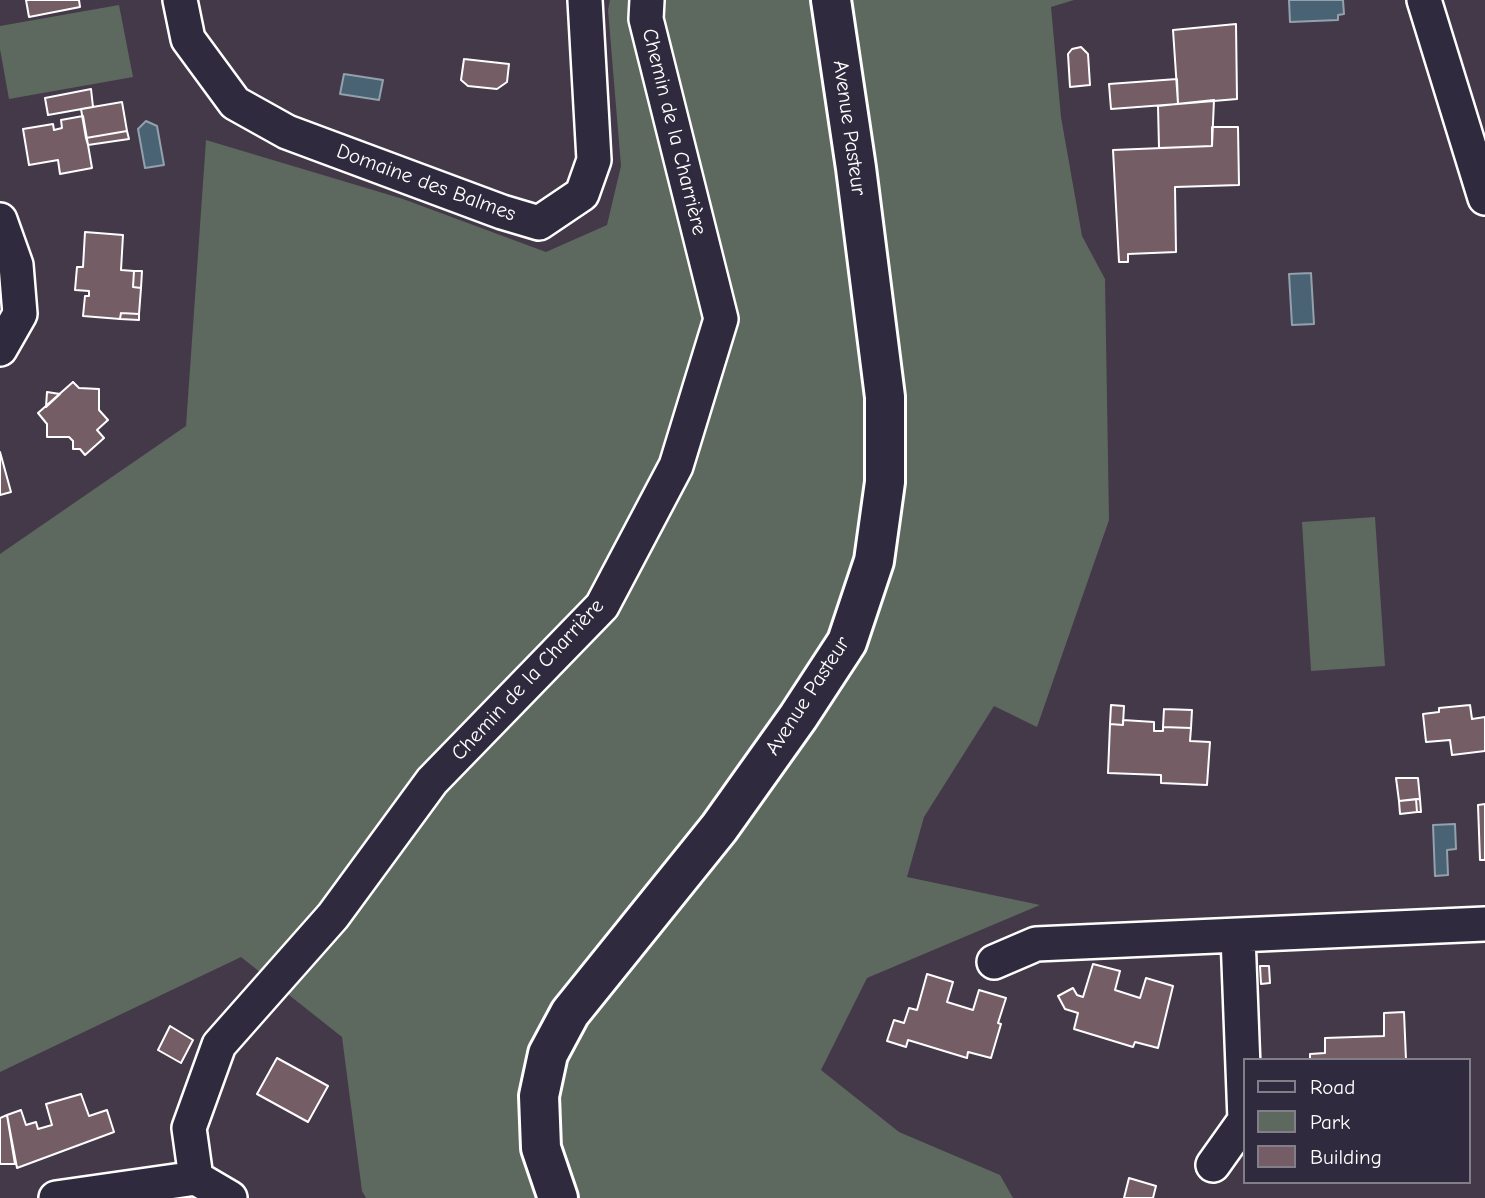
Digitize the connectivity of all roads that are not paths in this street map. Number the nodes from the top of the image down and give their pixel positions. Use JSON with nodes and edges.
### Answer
{"nodes":[{"id":1,"x":180,"y":0,"type":"edge"},
{"id":2,"x":585,"y":0,"type":"edge"},
{"id":3,"x":647,"y":0,"type":"edge"},
{"id":4,"x":831,"y":0,"type":"edge"},
{"id":5,"x":1423,"y":0,"type":"edge"},
{"id":6,"x":1485,"y":198,"type":"edge"},
{"id":7,"x":0,"y":220,"type":"edge"},
{"id":8,"x":0,"y":349,"type":"edge"},
{"id":9,"x":1485,"y":925,"type":"edge"},
{"id":10,"x":1238,"y":936,"type":"junction"},
{"id":11,"x":995,"y":962,"type":"dead end"},
{"id":12,"x":1244,"y":1094,"type":"edge"},
{"id":13,"x":1244,"y":1121,"type":"edge"},
{"id":14,"x":1213,"y":1165,"type":"dead end"},
{"id":15,"x":196,"y":1178,"type":"junction"},
{"id":16,"x":56,"y":1198,"type":"edge"},
{"id":17,"x":230,"y":1198,"type":"edge"},
{"id":18,"x":558,"y":1198,"type":"edge"}],
"edges":[{"from":1,"to":2,"type":"street","name":"Domaine des Balmes"},
{"from":3,"to":15,"type":"street","name":"Chemin de la Charrière"},
{"from":4,"to":18,"type":"main road","name":"Avenue Pasteur"},
{"from":5,"to":6,"type":"street"},
{"from":7,"to":8,"type":"street"},
{"from":9,"to":10,"type":"street"},
{"from":10,"to":11,"type":"street"},
{"from":10,"to":12,"type":"street"},
{"from":13,"to":14,"type":"street"},
{"from":15,"to":16,"type":"street"},
{"from":15,"to":17,"type":"street"}]}
